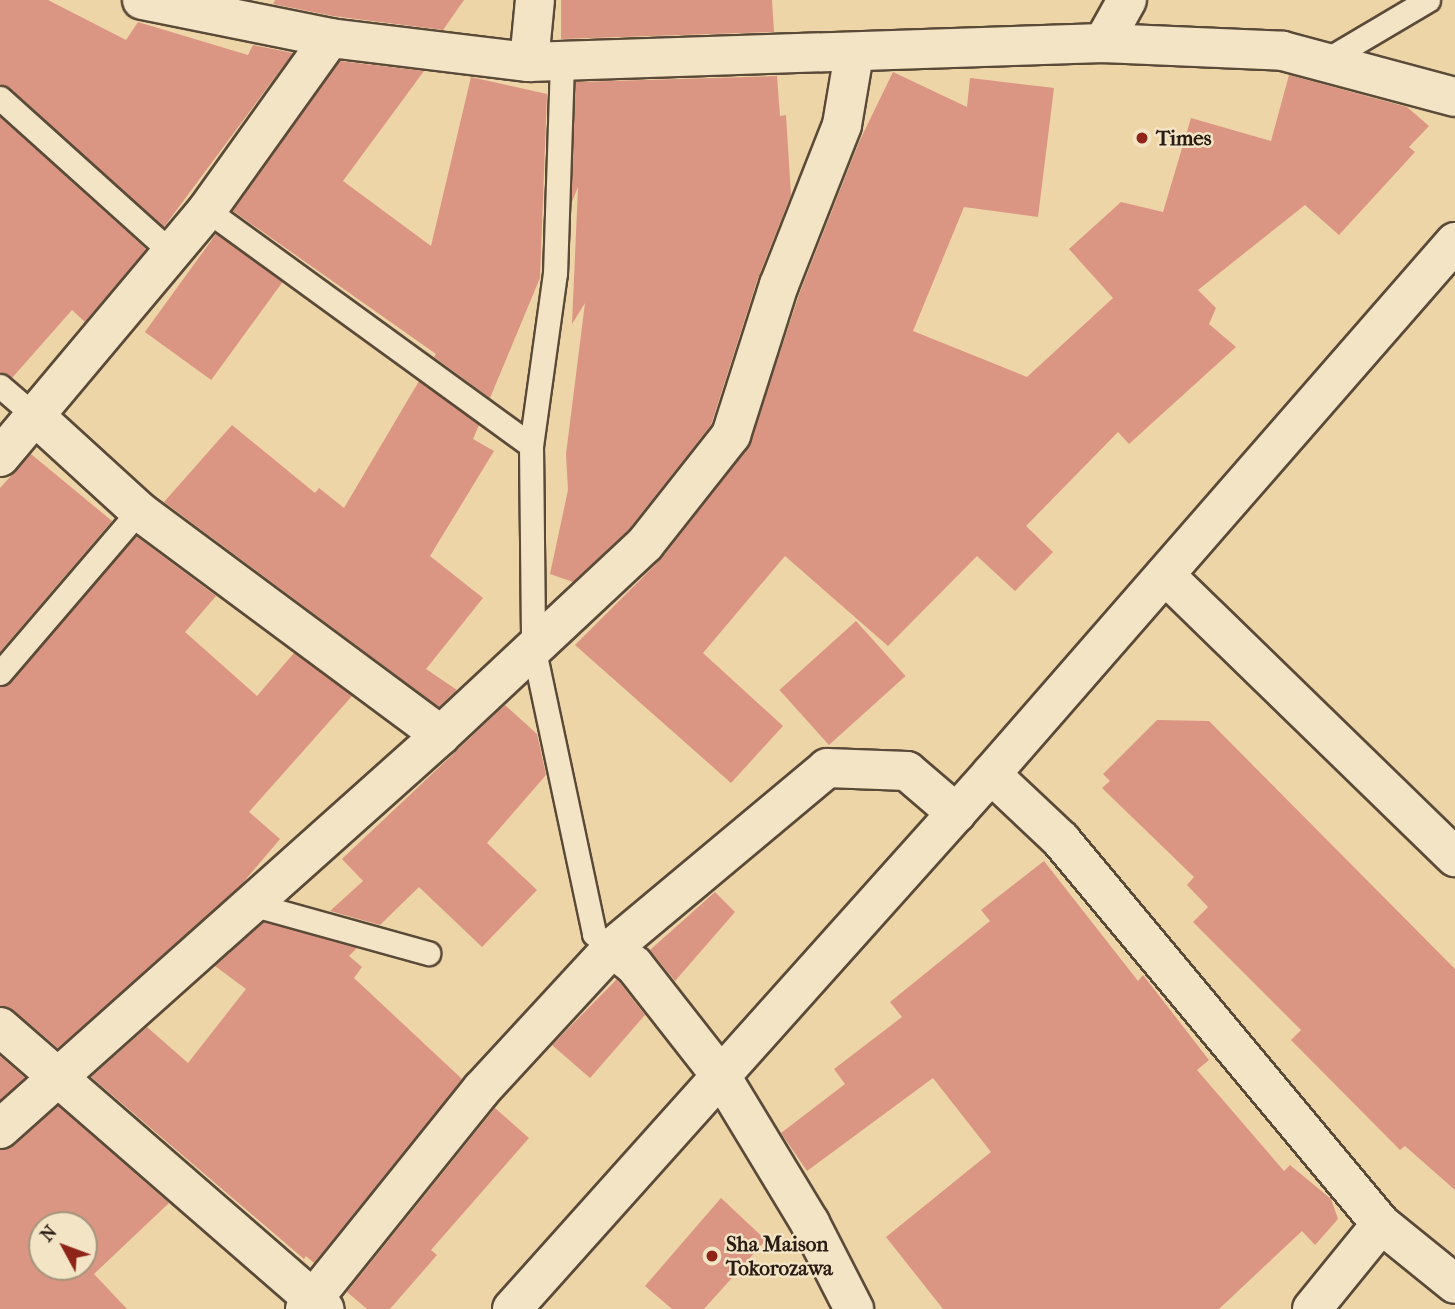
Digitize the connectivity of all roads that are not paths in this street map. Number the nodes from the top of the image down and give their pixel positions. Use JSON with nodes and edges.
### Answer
{"nodes":[{"id":1,"x":142,"y":0,"type":"edge"},
{"id":2,"x":534,"y":0,"type":"edge"},
{"id":3,"x":1127,"y":0,"type":"edge"},
{"id":4,"x":1428,"y":0,"type":"edge"},
{"id":5,"x":330,"y":38,"type":"junction"},
{"id":6,"x":1103,"y":43,"type":"junction"},
{"id":7,"x":854,"y":54,"type":"junction"},
{"id":8,"x":1324,"y":62,"type":"junction"},
{"id":9,"x":545,"y":63,"type":"junction"},
{"id":10,"x":1455,"y":97,"type":"edge"},
{"id":11,"x":0,"y":98,"type":"edge"},
{"id":12,"x":207,"y":210,"type":"junction"},
{"id":13,"x":1455,"y":242,"type":"edge"},
{"id":14,"x":172,"y":253,"type":"junction"},
{"id":15,"x":0,"y":386,"type":"edge"},
{"id":16,"x":35,"y":416,"type":"junction"},
{"id":17,"x":531,"y":445,"type":"junction"},
{"id":18,"x":0,"y":457,"type":"edge"},
{"id":19,"x":139,"y":511,"type":"junction"},
{"id":20,"x":1165,"y":575,"type":"junction"},
{"id":21,"x":533,"y":646,"type":"junction"},
{"id":22,"x":0,"y":673,"type":"edge"},
{"id":23,"x":441,"y":735,"type":"junction"},
{"id":24,"x":991,"y":775,"type":"junction"},
{"id":25,"x":956,"y":813,"type":"junction"},
{"id":26,"x":1455,"y":857,"type":"edge"},
{"id":27,"x":251,"y":904,"type":"junction"},
{"id":28,"x":612,"y":948,"type":"junction"},
{"id":29,"x":428,"y":953,"type":"dead end"},
{"id":30,"x":0,"y":1027,"type":"edge"},
{"id":31,"x":721,"y":1076,"type":"junction"},
{"id":32,"x":57,"y":1078,"type":"junction"},
{"id":33,"x":0,"y":1129,"type":"edge"},
{"id":34,"x":1381,"y":1224,"type":"junction"},
{"id":35,"x":1455,"y":1284,"type":"edge"},
{"id":36,"x":314,"y":1306,"type":"edge"},
{"id":37,"x":512,"y":1309,"type":"edge"},
{"id":38,"x":854,"y":1309,"type":"edge"},
{"id":39,"x":1312,"y":1309,"type":"edge"}],
"edges":[{"from":1,"to":5,"type":"street"},
{"from":2,"to":9,"type":"street"},
{"from":3,"to":6,"type":"street"},
{"from":4,"to":8,"type":"lane"},
{"from":5,"to":9,"type":"street"},
{"from":5,"to":12,"type":"street"},
{"from":6,"to":7,"type":"street"},
{"from":6,"to":8,"type":"street"},
{"from":7,"to":9,"type":"street"},
{"from":7,"to":21,"type":"street"},
{"from":8,"to":10,"type":"street"},
{"from":9,"to":17,"type":"lane"},
{"from":11,"to":14,"type":"lane"},
{"from":12,"to":14,"type":"street"},
{"from":12,"to":17,"type":"lane"},
{"from":13,"to":20,"type":"street"},
{"from":14,"to":16,"type":"street"},
{"from":15,"to":16,"type":"lane"},
{"from":16,"to":18,"type":"street"},
{"from":16,"to":19,"type":"street"},
{"from":17,"to":21,"type":"lane"},
{"from":19,"to":22,"type":"lane"},
{"from":19,"to":23,"type":"street"},
{"from":20,"to":24,"type":"street"},
{"from":20,"to":26,"type":"street"},
{"from":21,"to":23,"type":"street"},
{"from":21,"to":28,"type":"lane"},
{"from":23,"to":27,"type":"street"},
{"from":24,"to":25,"type":"street"},
{"from":24,"to":34,"type":"street"},
{"from":25,"to":28,"type":"street"},
{"from":25,"to":31,"type":"street"},
{"from":27,"to":29,"type":"lane"},
{"from":27,"to":32,"type":"street"},
{"from":28,"to":31,"type":"street"},
{"from":28,"to":36,"type":"street"},
{"from":30,"to":32,"type":"street"},
{"from":31,"to":37,"type":"street"},
{"from":31,"to":38,"type":"street"},
{"from":32,"to":33,"type":"street"},
{"from":32,"to":36,"type":"street"},
{"from":34,"to":35,"type":"street"},
{"from":34,"to":39,"type":"street"}]}
